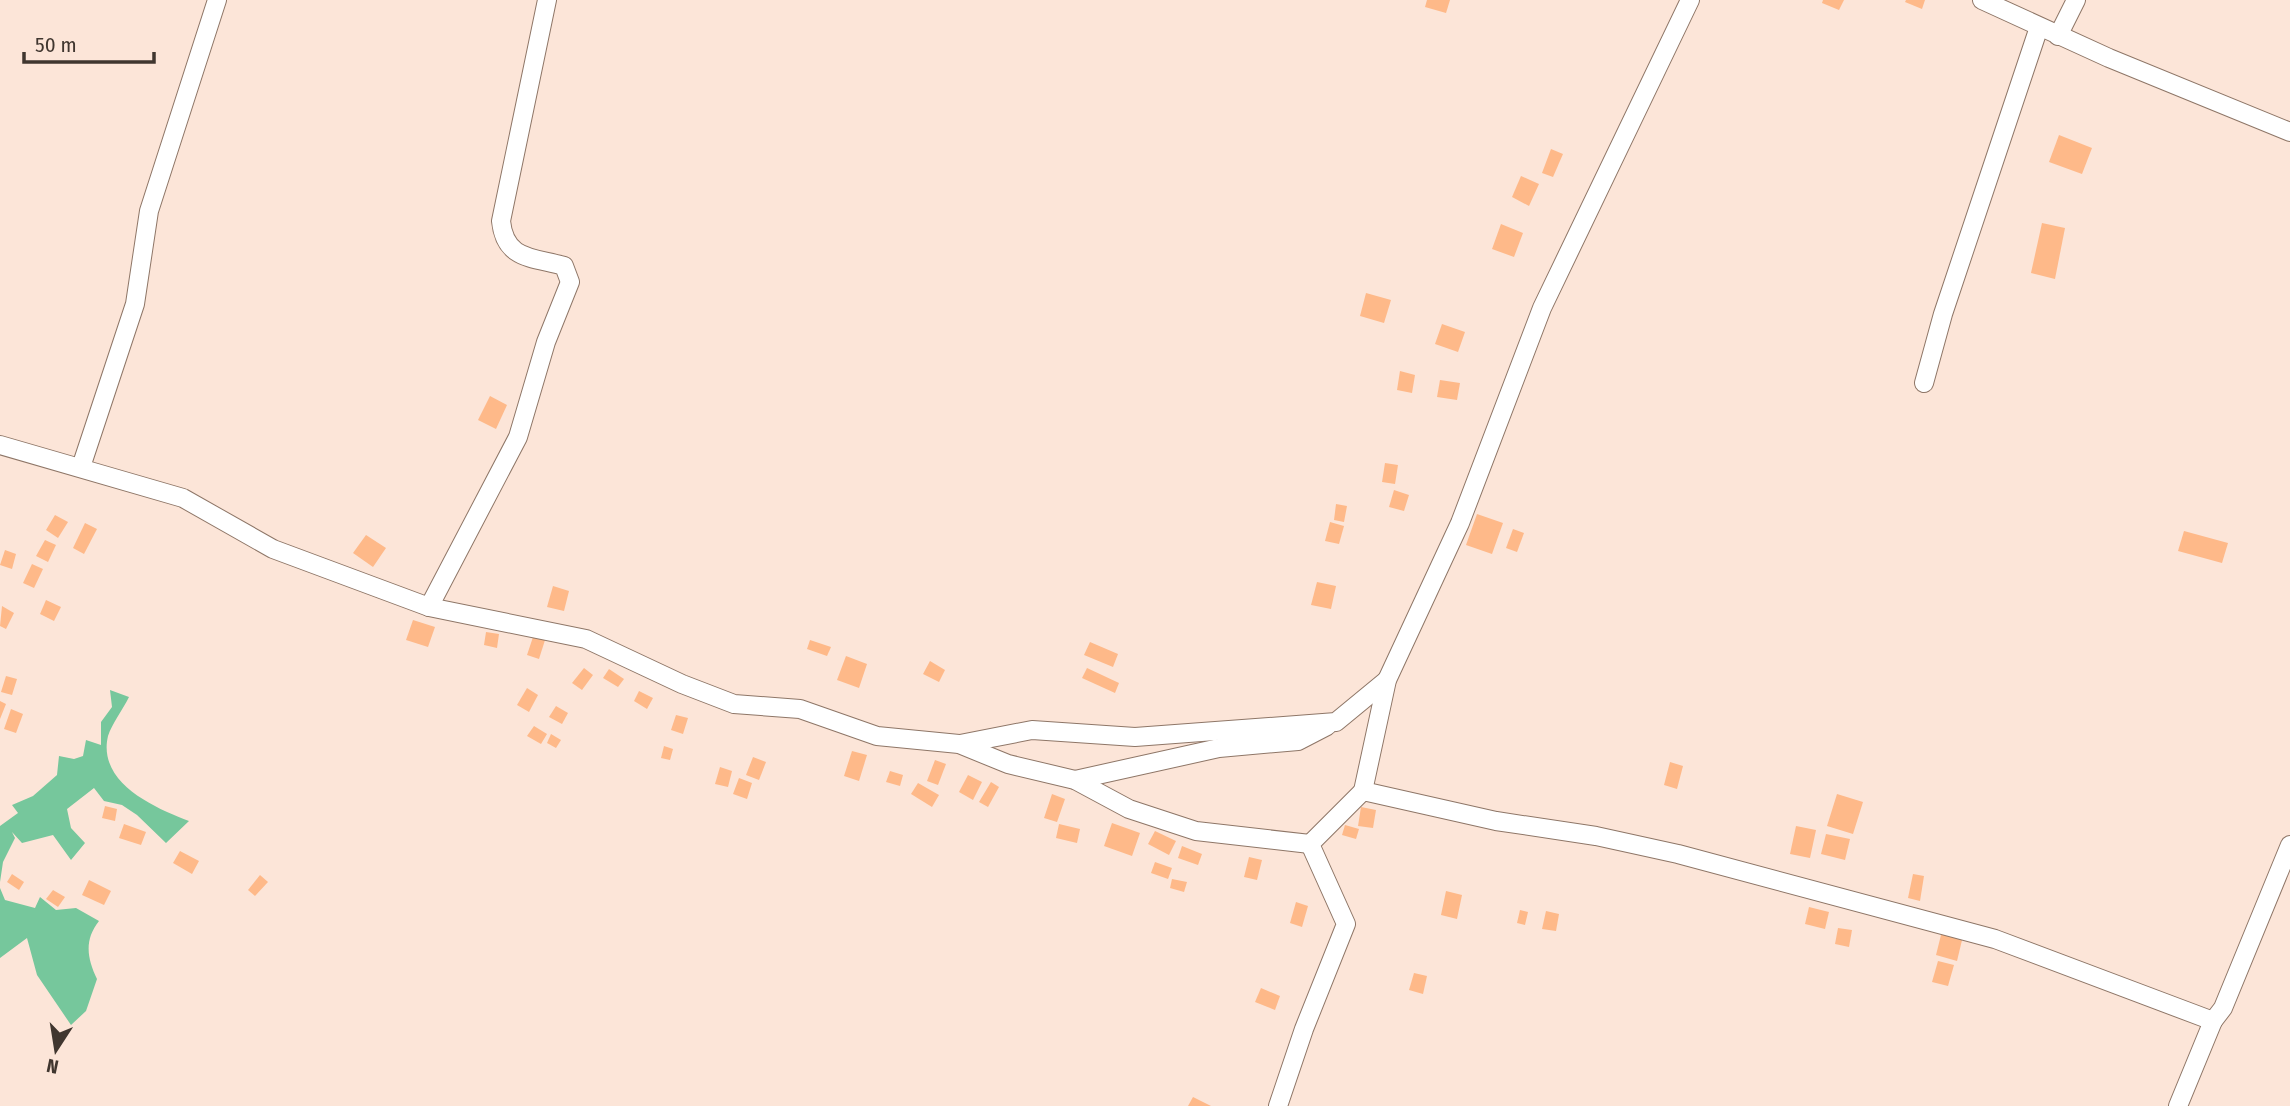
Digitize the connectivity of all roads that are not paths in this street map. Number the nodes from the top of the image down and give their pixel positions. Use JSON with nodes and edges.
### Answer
{"nodes":[{"id":1,"x":217,"y":0,"type":"edge"},
{"id":2,"x":547,"y":0,"type":"edge"},
{"id":3,"x":1690,"y":0,"type":"edge"},
{"id":4,"x":1982,"y":0,"type":"edge"},
{"id":5,"x":2076,"y":0,"type":"edge"},
{"id":6,"x":2039,"y":27,"type":"junction"},
{"id":7,"x":2058,"y":36,"type":"junction"},
{"id":8,"x":2290,"y":132,"type":"edge"},
{"id":9,"x":1924,"y":383,"type":"dead end"},
{"id":10,"x":0,"y":445,"type":"edge"},
{"id":11,"x":81,"y":467,"type":"junction"},
{"id":12,"x":429,"y":607,"type":"junction"},
{"id":13,"x":1387,"y":680,"type":"junction"},
{"id":14,"x":1336,"y":722,"type":"junction"},
{"id":15,"x":959,"y":744,"type":"junction"},
{"id":16,"x":1075,"y":780,"type":"junction"},
{"id":17,"x":1363,"y":791,"type":"junction"},
{"id":18,"x":1310,"y":844,"type":"junction"},
{"id":19,"x":2290,"y":845,"type":"edge"},
{"id":20,"x":2213,"y":1021,"type":"junction"},
{"id":21,"x":1278,"y":1106,"type":"edge"},
{"id":22,"x":2178,"y":1106,"type":"edge"}],
"edges":[{"from":1,"to":11,"type":"street"},
{"from":2,"to":12,"type":"street"},
{"from":3,"to":13,"type":"street"},
{"from":4,"to":6,"type":"street"},
{"from":5,"to":7,"type":"street"},
{"from":6,"to":7,"type":"street"},
{"from":6,"to":9,"type":"street"},
{"from":7,"to":8,"type":"street"},
{"from":10,"to":11,"type":"street"},
{"from":11,"to":12,"type":"street"},
{"from":12,"to":15,"type":"street"},
{"from":13,"to":14,"type":"street"},
{"from":13,"to":17,"type":"street"},
{"from":14,"to":15,"type":"street"},
{"from":14,"to":16,"type":"street"},
{"from":15,"to":16,"type":"street"},
{"from":16,"to":18,"type":"street"},
{"from":17,"to":18,"type":"street"},
{"from":17,"to":20,"type":"street"},
{"from":18,"to":21,"type":"street"},
{"from":19,"to":20,"type":"street"},
{"from":20,"to":22,"type":"street"}]}
